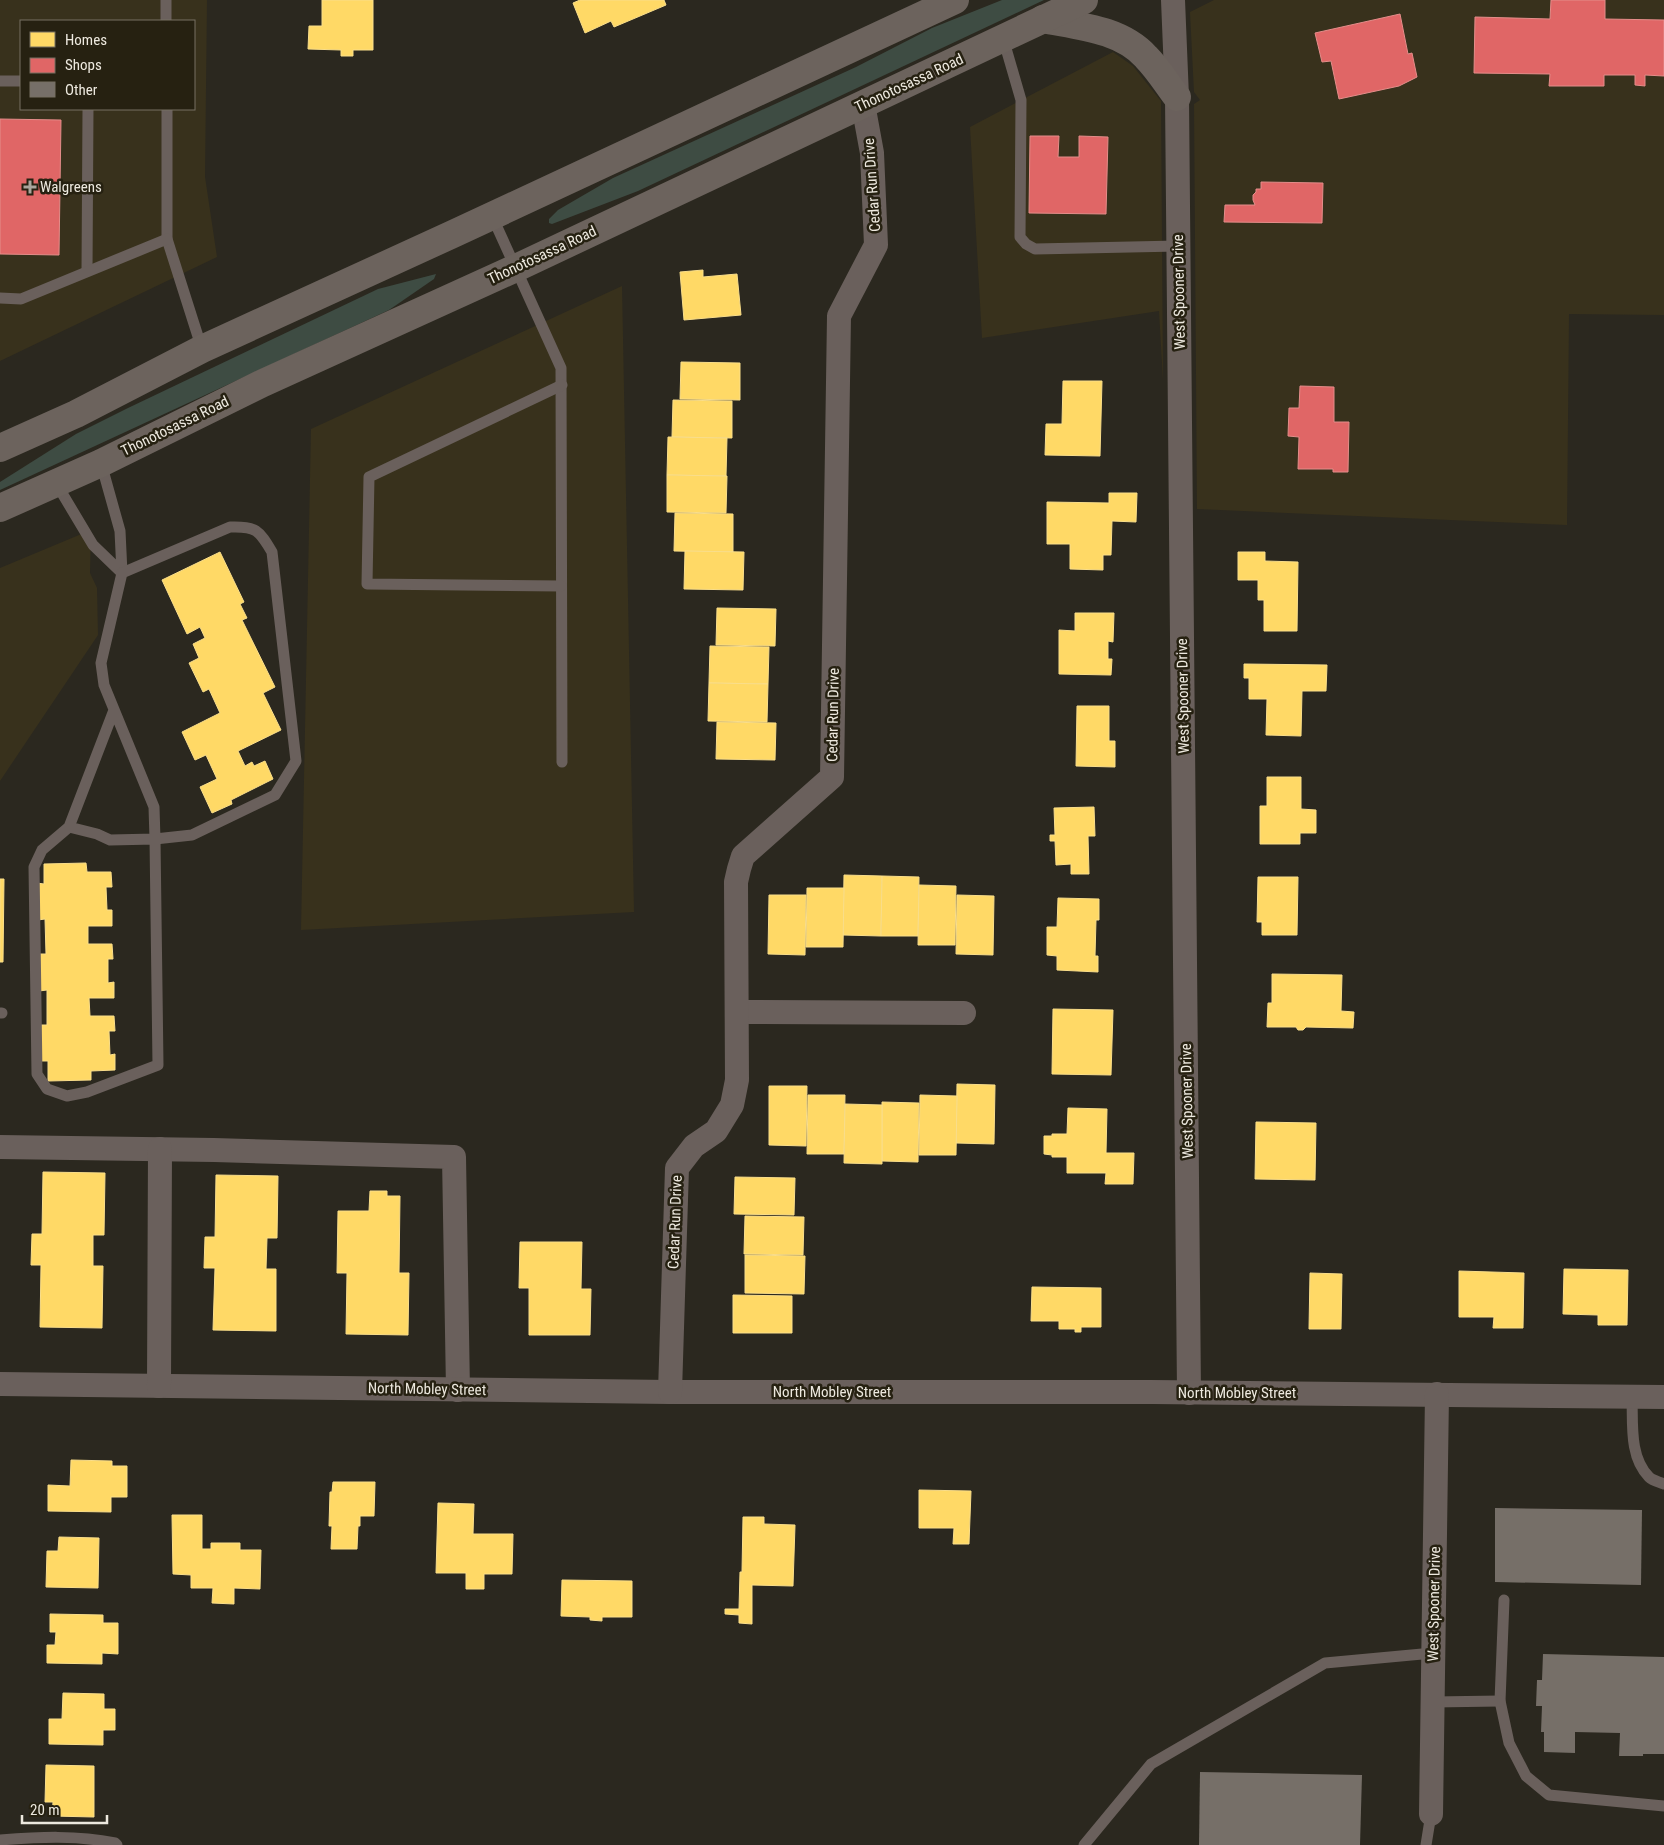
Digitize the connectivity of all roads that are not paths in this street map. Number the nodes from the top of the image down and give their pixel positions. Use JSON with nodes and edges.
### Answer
{"nodes":[{"id":1,"x":166,"y":0,"type":"edge"},
{"id":2,"x":955,"y":0,"type":"edge"},
{"id":3,"x":1084,"y":0,"type":"edge"},
{"id":4,"x":1173,"y":0,"type":"edge"},
{"id":5,"x":1043,"y":19,"type":"junction"},
{"id":6,"x":166,"y":20,"type":"edge"},
{"id":7,"x":1003,"y":38,"type":"junction"},
{"id":8,"x":0,"y":81,"type":"edge"},
{"id":9,"x":20,"y":81,"type":"edge"},
{"id":10,"x":1177,"y":97,"type":"junction"},
{"id":11,"x":863,"y":104,"type":"junction"},
{"id":12,"x":88,"y":110,"type":"edge"},
{"id":13,"x":166,"y":110,"type":"edge"},
{"id":14,"x":492,"y":216,"type":"junction"},
{"id":15,"x":167,"y":238,"type":"junction"},
{"id":16,"x":1178,"y":246,"type":"junction"},
{"id":17,"x":516,"y":268,"type":"junction"},
{"id":18,"x":87,"y":271,"type":"junction"},
{"id":19,"x":0,"y":298,"type":"edge"},
{"id":20,"x":202,"y":349,"type":"junction"},
{"id":21,"x":562,"y":385,"type":"junction"},
{"id":22,"x":0,"y":448,"type":"edge"},
{"id":23,"x":101,"y":464,"type":"junction"},
{"id":24,"x":56,"y":483,"type":"junction"},
{"id":25,"x":0,"y":508,"type":"edge"},
{"id":26,"x":122,"y":573,"type":"junction"},
{"id":27,"x":561,"y":586,"type":"junction"},
{"id":28,"x":114,"y":710,"type":"junction"},
{"id":29,"x":562,"y":762,"type":"dead end"},
{"id":30,"x":69,"y":827,"type":"junction"},
{"id":31,"x":155,"y":839,"type":"junction"},
{"id":32,"x":737,"y":1012,"type":"junction"},
{"id":33,"x":964,"y":1013,"type":"dead end"},
{"id":34,"x":0,"y":1147,"type":"edge"},
{"id":35,"x":160,"y":1149,"type":"junction"},
{"id":36,"x":0,"y":1384,"type":"edge"},
{"id":37,"x":159,"y":1386,"type":"junction"},
{"id":38,"x":458,"y":1390,"type":"junction"},
{"id":39,"x":670,"y":1392,"type":"junction"},
{"id":40,"x":1189,"y":1393,"type":"junction"},
{"id":41,"x":1438,"y":1394,"type":"junction"},
{"id":42,"x":1632,"y":1397,"type":"junction"},
{"id":43,"x":1664,"y":1397,"type":"edge"},
{"id":44,"x":1664,"y":1484,"type":"edge"},
{"id":45,"x":1504,"y":1600,"type":"dead end"},
{"id":46,"x":1434,"y":1652,"type":"junction"},
{"id":47,"x":1500,"y":1701,"type":"junction"},
{"id":48,"x":1433,"y":1702,"type":"junction"},
{"id":49,"x":1664,"y":1806,"type":"edge"},
{"id":50,"x":1431,"y":1814,"type":"joint"},
{"id":51,"x":0,"y":1840,"type":"edge"},
{"id":52,"x":117,"y":1845,"type":"edge"},
{"id":53,"x":1084,"y":1845,"type":"edge"},
{"id":54,"x":1426,"y":1845,"type":"edge"}],
"edges":[{"from":1,"to":6,"type":"lane"},
{"from":2,"to":14,"type":"main road"},
{"from":3,"to":5,"type":"main road","name":"Thonotosassa Road"},
{"from":4,"to":10,"type":"street","name":"West Spooner Drive"},
{"from":5,"to":7,"type":"main road","name":"Thonotosassa Road"},
{"from":5,"to":10,"type":"main road"},
{"from":7,"to":11,"type":"main road","name":"Thonotosassa Road"},
{"from":7,"to":16,"type":"lane"},
{"from":8,"to":9,"type":"lane"},
{"from":10,"to":16,"type":"street","name":"West Spooner Drive"},
{"from":11,"to":17,"type":"main road","name":"Thonotosassa Road"},
{"from":11,"to":32,"type":"street","name":"Cedar Run Drive"},
{"from":12,"to":18,"type":"lane"},
{"from":13,"to":15,"type":"lane"},
{"from":14,"to":17,"type":"lane"},
{"from":14,"to":20,"type":"main road"},
{"from":15,"to":18,"type":"lane"},
{"from":15,"to":20,"type":"lane"},
{"from":16,"to":40,"type":"street","name":"West Spooner Drive"},
{"from":17,"to":21,"type":"lane"},
{"from":17,"to":23,"type":"main road","name":"Thonotosassa Road"},
{"from":18,"to":19,"type":"lane"},
{"from":20,"to":22,"type":"main road"},
{"from":21,"to":27,"type":"lane"},
{"from":21,"to":27,"type":"lane"},
{"from":23,"to":24,"type":"main road","name":"Thonotosassa Road"},
{"from":23,"to":26,"type":"lane"},
{"from":24,"to":25,"type":"main road","name":"Thonotosassa Road"},
{"from":24,"to":26,"type":"lane"},
{"from":26,"to":28,"type":"lane"},
{"from":26,"to":31,"type":"lane"},
{"from":27,"to":29,"type":"lane"},
{"from":28,"to":30,"type":"lane"},
{"from":28,"to":31,"type":"lane"},
{"from":30,"to":31,"type":"lane"},
{"from":30,"to":31,"type":"lane"},
{"from":32,"to":33,"type":"street"},
{"from":32,"to":39,"type":"street","name":"Cedar Run Drive"},
{"from":34,"to":35,"type":"street"},
{"from":35,"to":37,"type":"street"},
{"from":35,"to":38,"type":"street"},
{"from":36,"to":37,"type":"street","name":"North Mobley Street"},
{"from":37,"to":38,"type":"street","name":"North Mobley Street"},
{"from":38,"to":39,"type":"street","name":"North Mobley Street"},
{"from":39,"to":40,"type":"street","name":"North Mobley Street"},
{"from":40,"to":41,"type":"street","name":"North Mobley Street"},
{"from":41,"to":42,"type":"street","name":"North Mobley Street"},
{"from":41,"to":46,"type":"street","name":"West Spooner Drive"},
{"from":42,"to":43,"type":"street","name":"North Mobley Street"},
{"from":42,"to":44,"type":"lane"},
{"from":45,"to":47,"type":"lane"},
{"from":46,"to":48,"type":"street","name":"West Spooner Drive"},
{"from":46,"to":53,"type":"lane"},
{"from":47,"to":48,"type":"lane"},
{"from":47,"to":49,"type":"lane"},
{"from":48,"to":50,"type":"street","name":"West Spooner Drive"},
{"from":50,"to":54,"type":"lane"},
{"from":51,"to":52,"type":"lane"}]}
